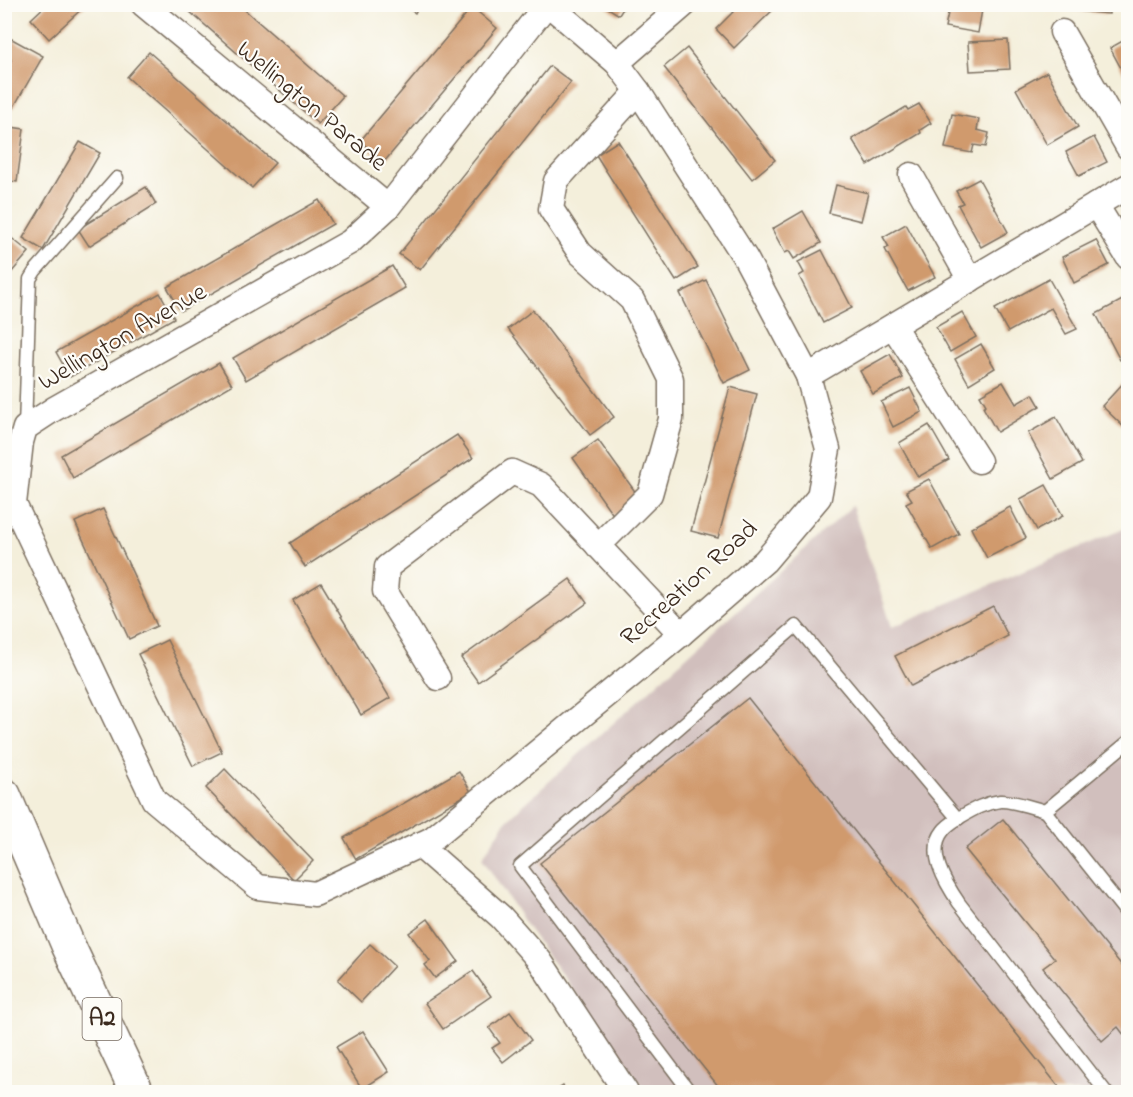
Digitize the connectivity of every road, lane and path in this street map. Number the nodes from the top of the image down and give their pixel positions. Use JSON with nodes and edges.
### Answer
{"nodes":[{"id":1,"x":142,"y":4,"type":"edge"},
{"id":2,"x":547,"y":4,"type":"edge"},
{"id":3,"x":685,"y":4,"type":"edge"},
{"id":4,"x":1062,"y":32,"type":"dead end"},
{"id":5,"x":617,"y":63,"type":"junction"},
{"id":6,"x":638,"y":91,"type":"junction"},
{"id":7,"x":1128,"y":147,"type":"edge"},
{"id":8,"x":911,"y":175,"type":"dead end"},
{"id":9,"x":117,"y":178,"type":"dead end"},
{"id":10,"x":1128,"y":186,"type":"edge"},
{"id":11,"x":1096,"y":205,"type":"junction"},
{"id":12,"x":388,"y":207,"type":"junction"},
{"id":13,"x":1128,"y":256,"type":"edge"},
{"id":14,"x":970,"y":280,"type":"junction"},
{"id":15,"x":893,"y":326,"type":"junction"},
{"id":16,"x":808,"y":376,"type":"junction"},
{"id":17,"x":25,"y":428,"type":"junction"},
{"id":18,"x":979,"y":461,"type":"dead end"},
{"id":19,"x":598,"y":546,"type":"junction"},
{"id":20,"x":681,"y":634,"type":"junction"},
{"id":21,"x":438,"y":678,"type":"dead end"},
{"id":22,"x":1128,"y":742,"type":"edge"},
{"id":23,"x":4,"y":795,"type":"edge"},
{"id":24,"x":1045,"y":811,"type":"junction"},
{"id":25,"x":958,"y":819,"type":"junction"},
{"id":26,"x":419,"y":845,"type":"junction"},
{"id":27,"x":1128,"y":915,"type":"edge"},
{"id":28,"x":137,"y":1092,"type":"edge"},
{"id":29,"x":626,"y":1092,"type":"edge"},
{"id":30,"x":690,"y":1092,"type":"edge"},
{"id":31,"x":1106,"y":1092,"type":"edge"}],
"edges":[{"from":1,"to":12,"type":"street","name":"Wellington Parade"},
{"from":2,"to":5,"type":"street","name":"Recreation Road"},
{"from":2,"to":12,"type":"street","name":"Wellington Avenue"},
{"from":3,"to":5,"type":"street"},
{"from":4,"to":7,"type":"street"},
{"from":5,"to":6,"type":"street","name":"Recreation Road"},
{"from":6,"to":16,"type":"street","name":"Recreation Road"},
{"from":6,"to":19,"type":"street"},
{"from":8,"to":14,"type":"street"},
{"from":9,"to":17,"type":"lane"},
{"from":10,"to":11,"type":"street"},
{"from":11,"to":13,"type":"street"},
{"from":11,"to":14,"type":"street"},
{"from":12,"to":17,"type":"street","name":"Wellington Avenue"},
{"from":14,"to":15,"type":"street"},
{"from":15,"to":16,"type":"street"},
{"from":15,"to":18,"type":"street"},
{"from":16,"to":20,"type":"street","name":"Recreation Road"},
{"from":17,"to":26,"type":"street","name":"Wellington Avenue"},
{"from":19,"to":20,"type":"street"},
{"from":19,"to":21,"type":"street"},
{"from":20,"to":26,"type":"street","name":"Recreation Road"},
{"from":22,"to":24,"type":"lane"},
{"from":23,"to":28,"type":"main road","number":"A2"},
{"from":24,"to":25,"type":"lane"},
{"from":24,"to":27,"type":"lane"},
{"from":25,"to":30,"type":"lane"},
{"from":25,"to":31,"type":"lane"},
{"from":26,"to":29,"type":"street"}]}
